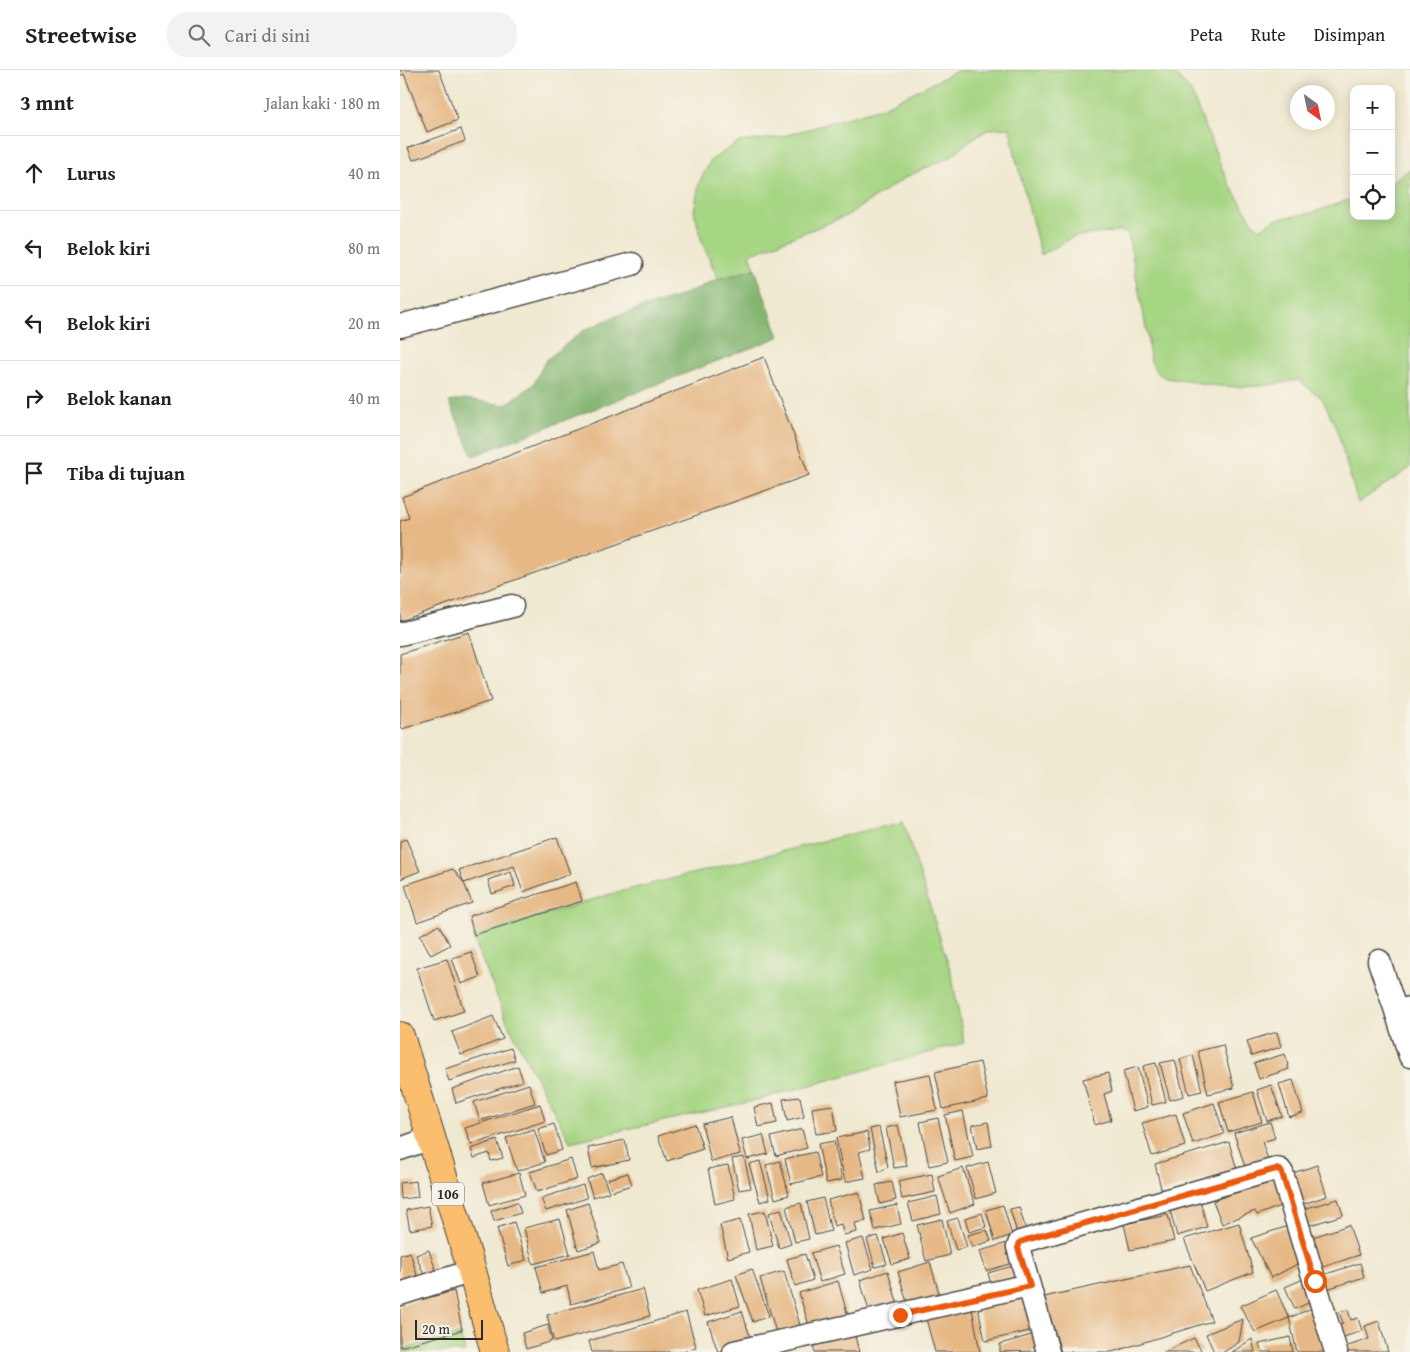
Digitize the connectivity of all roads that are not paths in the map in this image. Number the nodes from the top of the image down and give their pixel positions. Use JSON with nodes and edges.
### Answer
{"nodes":[{"id":1,"x":632,"y":264,"type":"dead end"},
{"id":2,"x":400,"y":326,"type":"edge"},
{"id":3,"x":512,"y":606,"type":"dead end"},
{"id":4,"x":400,"y":634,"type":"edge"},
{"id":5,"x":1379,"y":961,"type":"dead end"},
{"id":6,"x":1403,"y":1009,"type":"edge"},
{"id":7,"x":400,"y":1036,"type":"edge"},
{"id":8,"x":1410,"y":1056,"type":"edge"},
{"id":9,"x":431,"y":1138,"type":"junction"},
{"id":10,"x":400,"y":1149,"type":"edge"},
{"id":11,"x":472,"y":1271,"type":"junction"},
{"id":12,"x":1030,"y":1286,"type":"junction"},
{"id":13,"x":400,"y":1294,"type":"edge"},
{"id":14,"x":495,"y":1352,"type":"edge"},
{"id":15,"x":734,"y":1352,"type":"edge"},
{"id":16,"x":1048,"y":1352,"type":"edge"},
{"id":17,"x":1336,"y":1352,"type":"edge"}],
"edges":[{"from":1,"to":2,"type":"street"},
{"from":3,"to":4,"type":"street"},
{"from":5,"to":6,"type":"street"},
{"from":6,"to":8,"type":"street"},
{"from":7,"to":9,"type":"main road","number":"106"},
{"from":9,"to":10,"type":"street"},
{"from":9,"to":11,"type":"main road","number":"106"},
{"from":11,"to":13,"type":"street"},
{"from":11,"to":14,"type":"main road","number":"106"},
{"from":12,"to":15,"type":"street"},
{"from":12,"to":16,"type":"street"},
{"from":12,"to":17,"type":"street"}]}
